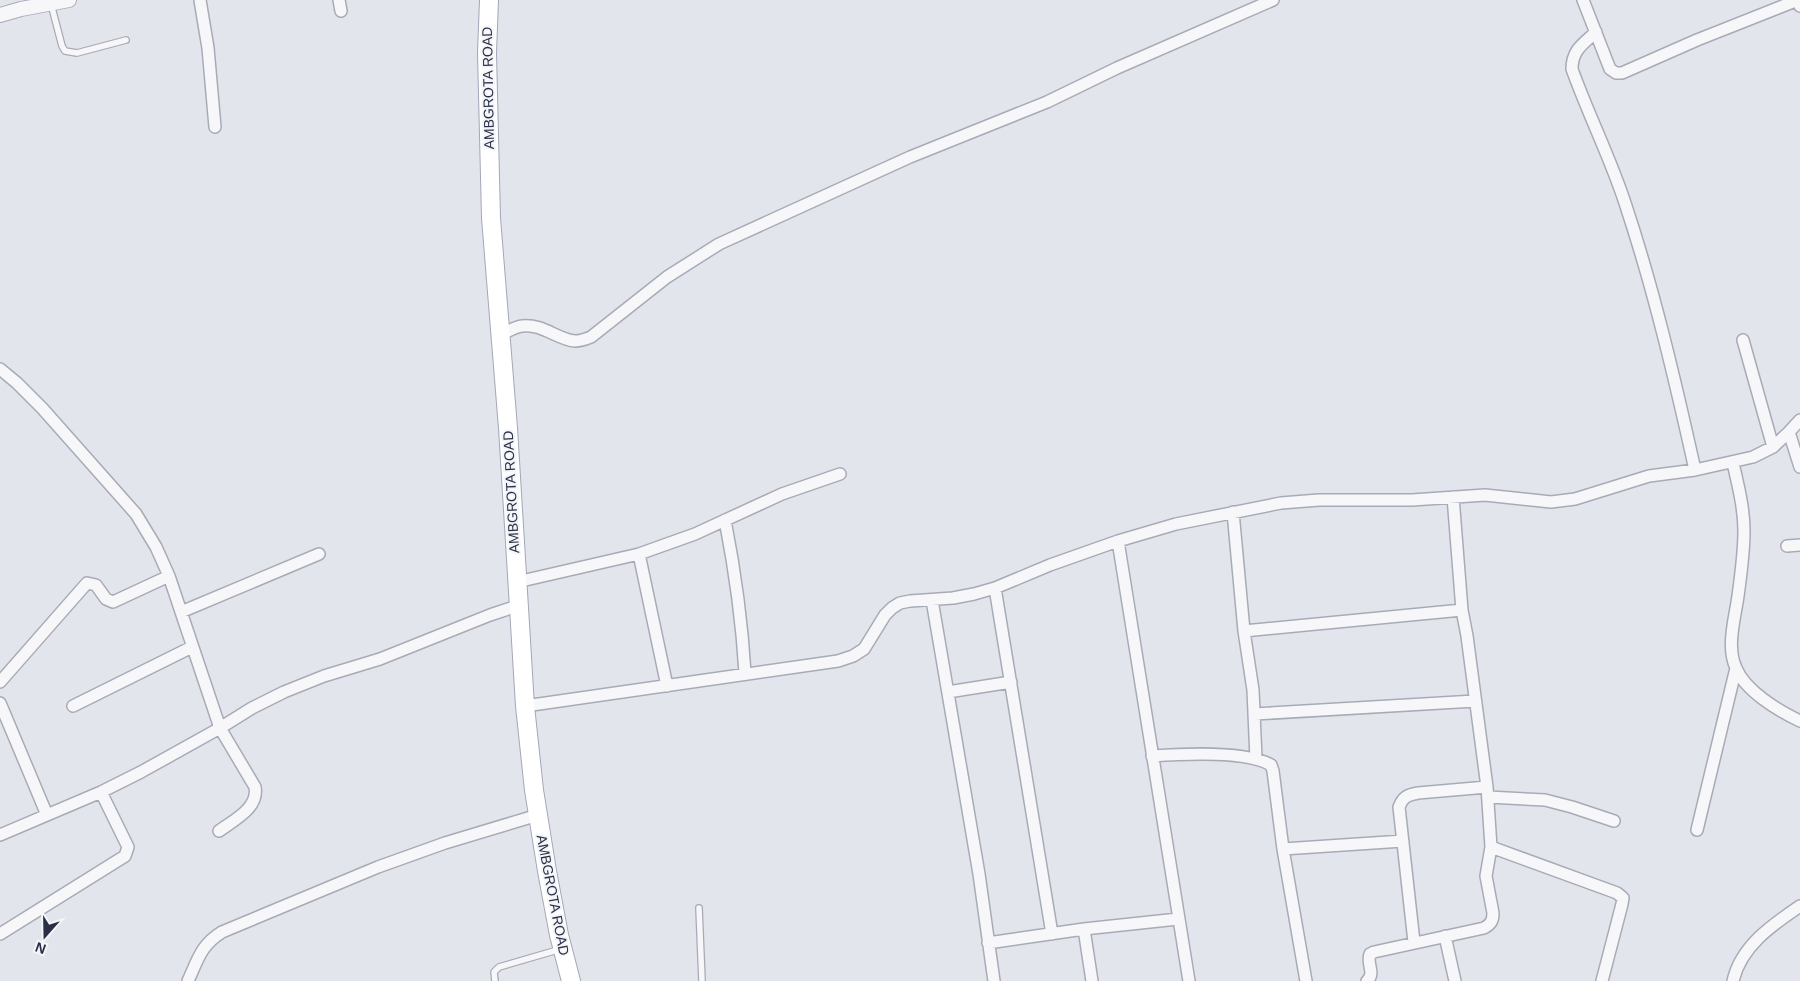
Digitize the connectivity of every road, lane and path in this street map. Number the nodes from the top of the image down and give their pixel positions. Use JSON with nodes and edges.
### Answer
{"nodes":[{"id":1,"x":69,"y":0,"type":"edge"},
{"id":2,"x":200,"y":0,"type":"edge"},
{"id":3,"x":489,"y":0,"type":"edge"},
{"id":4,"x":1273,"y":0,"type":"edge"},
{"id":5,"x":1583,"y":0,"type":"edge"},
{"id":6,"x":50,"y":4,"type":"junction"},
{"id":7,"x":1800,"y":6,"type":"edge"},
{"id":8,"x":0,"y":15,"type":"edge"},
{"id":9,"x":1596,"y":32,"type":"junction"},
{"id":10,"x":126,"y":40,"type":"dead end"},
{"id":11,"x":216,"y":127,"type":"dead end"},
{"id":12,"x":500,"y":336,"type":"junction"},
{"id":13,"x":1743,"y":340,"type":"dead end"},
{"id":14,"x":0,"y":369,"type":"edge"},
{"id":15,"x":1800,"y":420,"type":"edge"},
{"id":16,"x":1789,"y":432,"type":"junction"},
{"id":17,"x":1773,"y":446,"type":"junction"},
{"id":18,"x":1733,"y":463,"type":"junction"},
{"id":19,"x":1800,"y":467,"type":"edge"},
{"id":20,"x":1695,"y":470,"type":"junction"},
{"id":21,"x":840,"y":474,"type":"dead end"},
{"id":22,"x":1453,"y":497,"type":"junction"},
{"id":23,"x":1233,"y":512,"type":"junction"},
{"id":24,"x":725,"y":520,"type":"junction"},
{"id":25,"x":1118,"y":541,"type":"junction"},
{"id":26,"x":1800,"y":545,"type":"edge"},
{"id":27,"x":1787,"y":546,"type":"dead end"},
{"id":28,"x":318,"y":554,"type":"dead end"},
{"id":29,"x":639,"y":554,"type":"junction"},
{"id":30,"x":169,"y":576,"type":"junction"},
{"id":31,"x":518,"y":582,"type":"junction"},
{"id":32,"x":995,"y":588,"type":"junction"},
{"id":33,"x":932,"y":600,"type":"junction"},
{"id":34,"x":520,"y":605,"type":"junction"},
{"id":35,"x":1462,"y":610,"type":"junction"},
{"id":36,"x":181,"y":612,"type":"junction"},
{"id":37,"x":1244,"y":631,"type":"junction"},
{"id":38,"x":192,"y":648,"type":"junction"},
{"id":39,"x":1736,"y":668,"type":"junction"},
{"id":40,"x":745,"y":673,"type":"junction"},
{"id":41,"x":0,"y":682,"type":"edge"},
{"id":42,"x":1011,"y":682,"type":"junction"},
{"id":43,"x":667,"y":686,"type":"junction"},
{"id":44,"x":948,"y":692,"type":"junction"},
{"id":45,"x":1475,"y":701,"type":"junction"},
{"id":46,"x":0,"y":703,"type":"edge"},
{"id":47,"x":73,"y":706,"type":"dead end"},
{"id":48,"x":525,"y":706,"type":"junction"},
{"id":49,"x":1255,"y":714,"type":"junction"},
{"id":50,"x":1800,"y":721,"type":"edge"},
{"id":51,"x":220,"y":728,"type":"junction"},
{"id":52,"x":1152,"y":756,"type":"junction"},
{"id":53,"x":1256,"y":759,"type":"junction"},
{"id":54,"x":101,"y":792,"type":"junction"},
{"id":55,"x":1488,"y":792,"type":"junction"},
{"id":56,"x":538,"y":814,"type":"junction"},
{"id":57,"x":46,"y":815,"type":"junction"},
{"id":58,"x":1614,"y":822,"type":"dead end"},
{"id":59,"x":1697,"y":830,"type":"dead end"},
{"id":60,"x":219,"y":831,"type":"dead end"},
{"id":61,"x":0,"y":835,"type":"edge"},
{"id":62,"x":1403,"y":841,"type":"junction"},
{"id":63,"x":1491,"y":848,"type":"junction"},
{"id":64,"x":1283,"y":850,"type":"junction"},
{"id":65,"x":1800,"y":906,"type":"edge"},
{"id":66,"x":699,"y":908,"type":"dead end"},
{"id":67,"x":1178,"y":919,"type":"junction"},
{"id":68,"x":1084,"y":929,"type":"junction"},
{"id":69,"x":0,"y":934,"type":"edge"},
{"id":70,"x":1052,"y":934,"type":"junction"},
{"id":71,"x":1445,"y":936,"type":"junction"},
{"id":72,"x":1414,"y":942,"type":"junction"},
{"id":73,"x":988,"y":943,"type":"junction"},
{"id":74,"x":563,"y":948,"type":"junction"},
{"id":75,"x":188,"y":981,"type":"edge"},
{"id":76,"x":495,"y":981,"type":"edge"},
{"id":77,"x":571,"y":981,"type":"edge"},
{"id":78,"x":702,"y":981,"type":"edge"},
{"id":79,"x":994,"y":981,"type":"edge"},
{"id":80,"x":1092,"y":981,"type":"edge"},
{"id":81,"x":1189,"y":981,"type":"edge"},
{"id":82,"x":1306,"y":981,"type":"edge"},
{"id":83,"x":1367,"y":981,"type":"edge"},
{"id":84,"x":1455,"y":981,"type":"edge"},
{"id":85,"x":1602,"y":981,"type":"edge"},
{"id":86,"x":1733,"y":981,"type":"edge"}],
"edges":[{"from":1,"to":6,"type":"street"},
{"from":2,"to":11,"type":"street"},
{"from":3,"to":12,"type":"main road","name":"AMBGROTA ROAD"},
{"from":4,"to":12,"type":"street"},
{"from":5,"to":9,"type":"street"},
{"from":6,"to":8,"type":"street"},
{"from":6,"to":10,"type":"lane"},
{"from":7,"to":9,"type":"street"},
{"from":9,"to":20,"type":"street"},
{"from":12,"to":31,"type":"main road","name":"AMBGROTA ROAD"},
{"from":13,"to":17,"type":"street"},
{"from":14,"to":30,"type":"street"},
{"from":15,"to":16,"type":"street"},
{"from":16,"to":17,"type":"street"},
{"from":16,"to":19,"type":"street"},
{"from":17,"to":18,"type":"street"},
{"from":18,"to":20,"type":"street"},
{"from":18,"to":39,"type":"street"},
{"from":20,"to":22,"type":"street"},
{"from":21,"to":24,"type":"street"},
{"from":22,"to":23,"type":"street"},
{"from":22,"to":35,"type":"street"},
{"from":23,"to":25,"type":"street"},
{"from":23,"to":37,"type":"street"},
{"from":24,"to":29,"type":"street"},
{"from":24,"to":40,"type":"street"},
{"from":25,"to":32,"type":"street"},
{"from":25,"to":52,"type":"street"},
{"from":26,"to":27,"type":"street"},
{"from":28,"to":36,"type":"street"},
{"from":29,"to":31,"type":"street"},
{"from":29,"to":43,"type":"street"},
{"from":30,"to":36,"type":"street"},
{"from":30,"to":41,"type":"street"},
{"from":31,"to":34,"type":"main road","name":"AMBGROTA ROAD"},
{"from":32,"to":33,"type":"street"},
{"from":32,"to":42,"type":"street"},
{"from":33,"to":40,"type":"street"},
{"from":33,"to":44,"type":"street"},
{"from":34,"to":48,"type":"main road","name":"AMBGROTA ROAD"},
{"from":34,"to":51,"type":"street"},
{"from":35,"to":37,"type":"street"},
{"from":35,"to":45,"type":"street"},
{"from":36,"to":38,"type":"street"},
{"from":37,"to":49,"type":"street"},
{"from":38,"to":47,"type":"street"},
{"from":38,"to":51,"type":"street"},
{"from":39,"to":50,"type":"street"},
{"from":39,"to":59,"type":"street"},
{"from":40,"to":43,"type":"street"},
{"from":42,"to":44,"type":"street"},
{"from":42,"to":70,"type":"street"},
{"from":43,"to":48,"type":"street"},
{"from":44,"to":73,"type":"street"},
{"from":45,"to":49,"type":"street"},
{"from":45,"to":55,"type":"street"},
{"from":46,"to":57,"type":"street"},
{"from":48,"to":56,"type":"main road","name":"AMBGROTA ROAD"},
{"from":49,"to":53,"type":"street"},
{"from":51,"to":54,"type":"street"},
{"from":51,"to":60,"type":"street"},
{"from":52,"to":53,"type":"street"},
{"from":52,"to":67,"type":"street"},
{"from":53,"to":64,"type":"street"},
{"from":54,"to":57,"type":"street"},
{"from":54,"to":69,"type":"street"},
{"from":55,"to":58,"type":"street"},
{"from":55,"to":62,"type":"street"},
{"from":55,"to":63,"type":"street"},
{"from":56,"to":74,"type":"main road","name":"AMBGROTA ROAD"},
{"from":56,"to":75,"type":"street"},
{"from":57,"to":61,"type":"street"},
{"from":62,"to":64,"type":"street"},
{"from":62,"to":72,"type":"street"},
{"from":63,"to":71,"type":"street"},
{"from":63,"to":85,"type":"street"},
{"from":64,"to":82,"type":"street"},
{"from":65,"to":86,"type":"street"},
{"from":66,"to":78,"type":"lane"},
{"from":67,"to":68,"type":"street"},
{"from":67,"to":81,"type":"street"},
{"from":68,"to":70,"type":"street"},
{"from":68,"to":80,"type":"street"},
{"from":70,"to":73,"type":"street"},
{"from":71,"to":72,"type":"street"},
{"from":71,"to":84,"type":"street"},
{"from":72,"to":83,"type":"street"},
{"from":73,"to":79,"type":"street"},
{"from":74,"to":76,"type":"lane"},
{"from":74,"to":77,"type":"main road","name":"AMBGROTA ROAD"}]}
